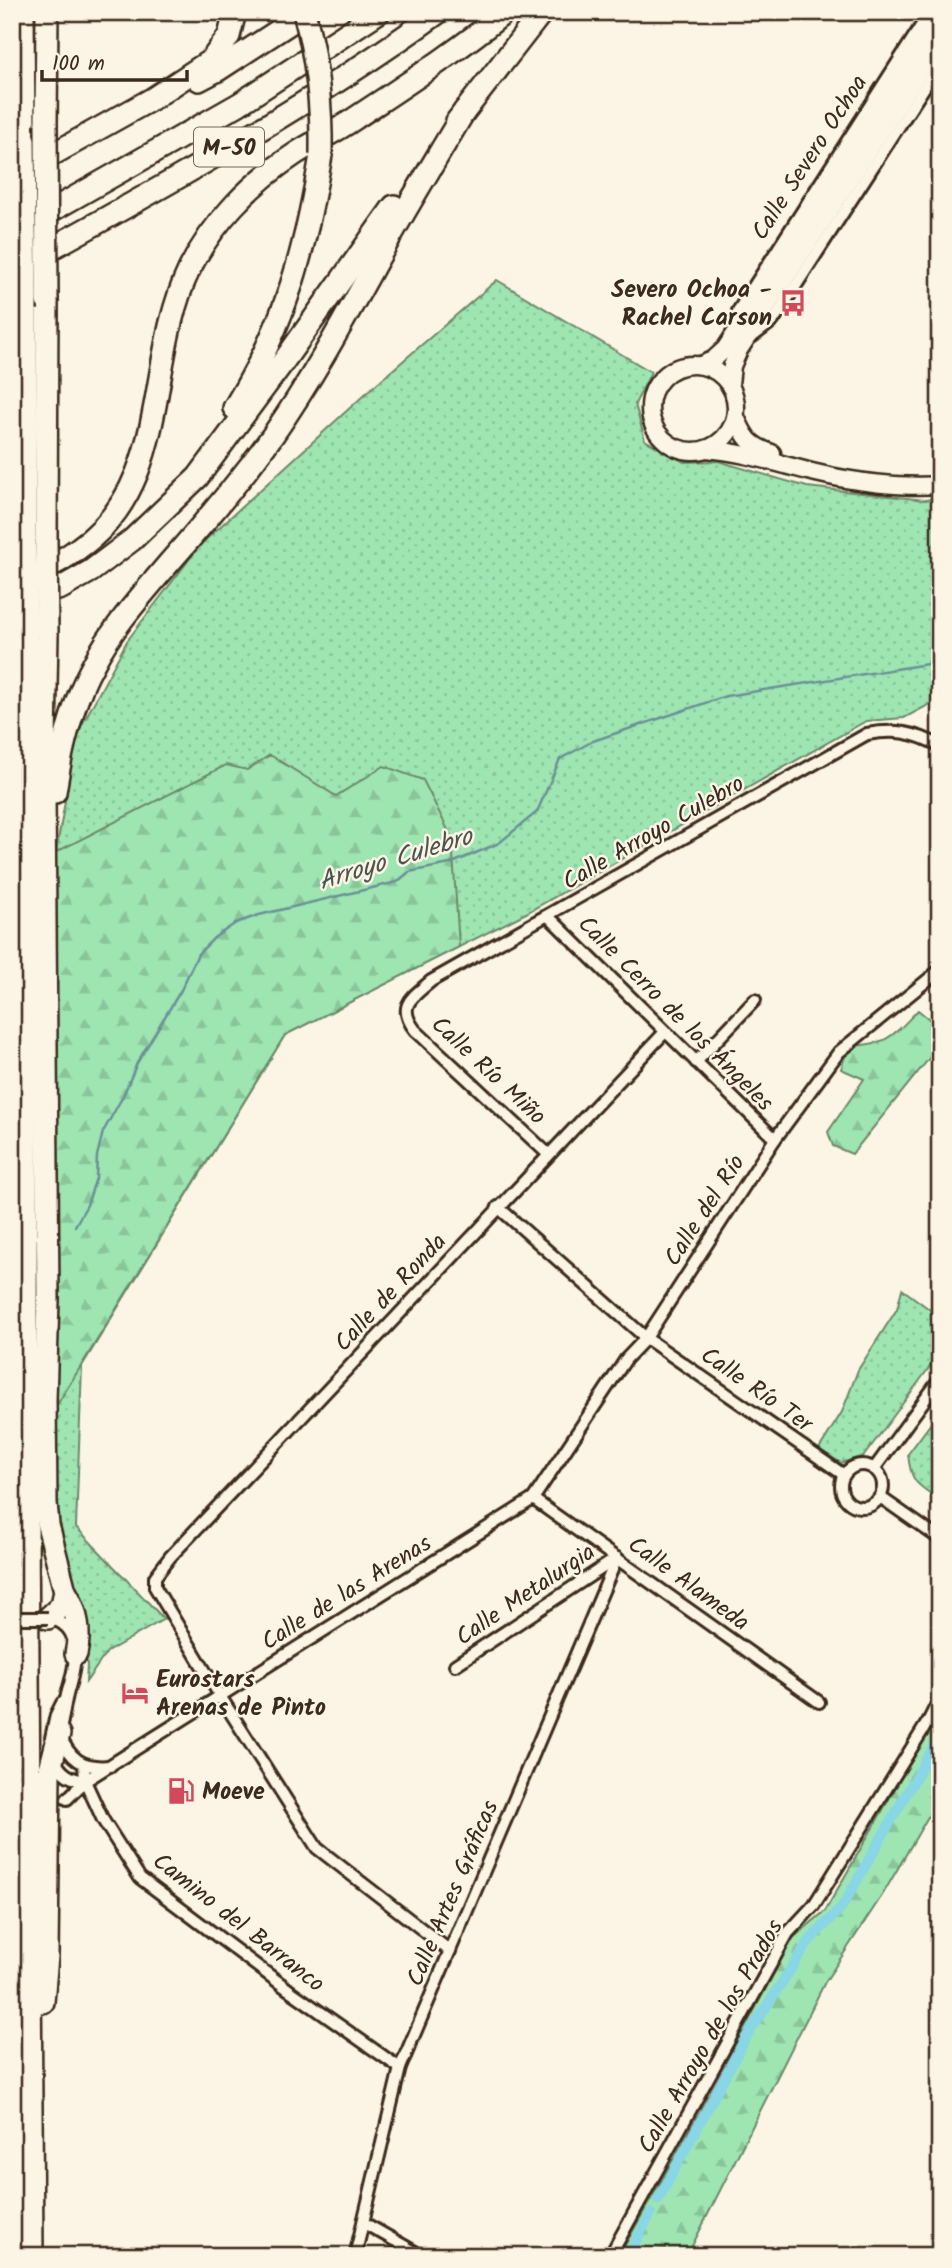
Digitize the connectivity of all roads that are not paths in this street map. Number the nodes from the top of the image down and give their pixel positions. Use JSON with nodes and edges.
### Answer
{"nodes":[{"id":1,"x":23,"y":12,"type":"edge"},
{"id":2,"x":47,"y":12,"type":"edge"},
{"id":3,"x":54,"y":12,"type":"edge"},
{"id":4,"x":235,"y":12,"type":"edge"},
{"id":5,"x":306,"y":12,"type":"edge"},
{"id":6,"x":379,"y":12,"type":"edge"},
{"id":7,"x":439,"y":12,"type":"edge"},
{"id":8,"x":505,"y":12,"type":"edge"},
{"id":9,"x":542,"y":12,"type":"edge"},
{"id":10,"x":930,"y":12,"type":"edge"},
{"id":11,"x":940,"y":17,"type":"edge"},
{"id":12,"x":940,"y":40,"type":"edge"},
{"id":13,"x":940,"y":63,"type":"edge"},
{"id":14,"x":46,"y":75,"type":"junction"},
{"id":15,"x":465,"y":110,"type":"junction"},
{"id":16,"x":61,"y":151,"type":"junction"},
{"id":17,"x":12,"y":177,"type":"edge"},
{"id":18,"x":12,"y":233,"type":"edge"},
{"id":19,"x":12,"y":270,"type":"edge"},
{"id":20,"x":741,"y":336,"type":"junction"},
{"id":21,"x":701,"y":365,"type":"junction"},
{"id":22,"x":730,"y":384,"type":"junction"},
{"id":23,"x":736,"y":417,"type":"junction"},
{"id":24,"x":706,"y":449,"type":"junction"},
{"id":25,"x":940,"y":475,"type":"edge"},
{"id":26,"x":940,"y":485,"type":"edge"},
{"id":27,"x":132,"y":540,"type":"junction"},
{"id":28,"x":36,"y":541,"type":"junction"},
{"id":29,"x":12,"y":579,"type":"edge"},
{"id":30,"x":12,"y":604,"type":"edge"},
{"id":31,"x":37,"y":636,"type":"junction"},
{"id":32,"x":940,"y":746,"type":"edge"},
{"id":33,"x":45,"y":858,"type":"junction"},
{"id":34,"x":548,"y":916,"type":"junction"},
{"id":35,"x":940,"y":970,"type":"edge"},
{"id":36,"x":755,"y":1000,"type":"dead end"},
{"id":37,"x":405,"y":1014,"type":"joint"},
{"id":38,"x":665,"y":1032,"type":"junction"},
{"id":39,"x":696,"y":1062,"type":"junction"},
{"id":40,"x":775,"y":1139,"type":"junction"},
{"id":41,"x":548,"y":1154,"type":"junction"},
{"id":42,"x":498,"y":1207,"type":"junction"},
{"id":43,"x":47,"y":1273,"type":"junction"},
{"id":44,"x":646,"y":1338,"type":"junction"},
{"id":45,"x":940,"y":1379,"type":"edge"},
{"id":46,"x":874,"y":1469,"type":"junction"},
{"id":47,"x":844,"y":1475,"type":"junction"},
{"id":48,"x":880,"y":1497,"type":"junction"},
{"id":49,"x":533,"y":1499,"type":"junction"},
{"id":50,"x":28,"y":1525,"type":"junction"},
{"id":51,"x":940,"y":1539,"type":"edge"},
{"id":52,"x":618,"y":1558,"type":"junction"},
{"id":53,"x":65,"y":1591,"type":"junction"},
{"id":54,"x":12,"y":1618,"type":"edge"},
{"id":55,"x":48,"y":1618,"type":"junction"},
{"id":56,"x":76,"y":1654,"type":"junction"},
{"id":57,"x":455,"y":1665,"type":"dead end"},
{"id":58,"x":68,"y":1691,"type":"junction"},
{"id":59,"x":220,"y":1696,"type":"junction"},
{"id":60,"x":940,"y":1698,"type":"edge"},
{"id":61,"x":819,"y":1702,"type":"dead end"},
{"id":62,"x":60,"y":1734,"type":"junction"},
{"id":63,"x":53,"y":1755,"type":"junction"},
{"id":64,"x":84,"y":1764,"type":"junction"},
{"id":65,"x":110,"y":1766,"type":"junction"},
{"id":66,"x":85,"y":1781,"type":"junction"},
{"id":67,"x":67,"y":1799,"type":"joint"},
{"id":68,"x":49,"y":1834,"type":"junction"},
{"id":69,"x":450,"y":1951,"type":"junction"},
{"id":70,"x":12,"y":2034,"type":"edge"},
{"id":71,"x":400,"y":2068,"type":"junction"},
{"id":72,"x":19,"y":2098,"type":"edge"},
{"id":73,"x":364,"y":2223,"type":"junction"},
{"id":74,"x":14,"y":2256,"type":"edge"},
{"id":75,"x":33,"y":2256,"type":"edge"},
{"id":76,"x":355,"y":2256,"type":"edge"},
{"id":77,"x":422,"y":2256,"type":"edge"},
{"id":78,"x":610,"y":2256,"type":"edge"}],
"edges":[{"from":1,"to":28,"type":"highway","bridge":true},
{"from":2,"to":14,"type":"highway"},
{"from":3,"to":14,"type":"highway"},
{"from":4,"to":16,"type":"highway"},
{"from":5,"to":16,"type":"highway"},
{"from":5,"to":27,"type":"highway","bridge":true},
{"from":6,"to":18,"type":"highway","number":"M-50"},
{"from":7,"to":19,"type":"highway","number":"M-50"},
{"from":8,"to":29,"type":"highway"},
{"from":9,"to":15,"type":"highway"},
{"from":10,"to":20,"type":"street","name":"Calle Severo Ochoa"},
{"from":11,"to":20,"type":"street","name":"Calle Severo Ochoa"},
{"from":12,"to":20,"type":"street","name":"Calle Severo Ochoa"},
{"from":13,"to":20,"type":"street","name":"Calle Severo Ochoa"},
{"from":14,"to":28,"type":"highway","bridge":true},
{"from":15,"to":27,"type":"highway"},
{"from":15,"to":33,"type":"highway"},
{"from":16,"to":17,"type":"highway"},
{"from":20,"to":21,"type":"street","name":"Calle Severo Ochoa"},
{"from":20,"to":22,"type":"street","name":"Calle Severo Ochoa"},
{"from":21,"to":22,"type":"street"},
{"from":21,"to":24,"type":"street"},
{"from":22,"to":23,"type":"street"},
{"from":23,"to":24,"type":"street"},
{"from":23,"to":25,"type":"street"},
{"from":24,"to":26,"type":"street"},
{"from":27,"to":30,"type":"highway"},
{"from":28,"to":31,"type":"highway","bridge":true},
{"from":31,"to":33,"type":"highway"},
{"from":31,"to":50,"type":"highway"},
{"from":32,"to":34,"type":"street","name":"Calle Arroyo Culebro"},
{"from":33,"to":43,"type":"highway"},
{"from":34,"to":37,"type":"street","name":"Calle Arroyo Culebro"},
{"from":34,"to":38,"type":"street","name":"Calle Cerro de los Ángeles"},
{"from":35,"to":40,"type":"street","name":"Calle del Río"},
{"from":36,"to":39,"type":"street"},
{"from":37,"to":41,"type":"street","name":"Calle Río Miño"},
{"from":38,"to":39,"type":"street","name":"Calle Cerro de los Ángeles"},
{"from":38,"to":41,"type":"street","name":"Calle de Ronda"},
{"from":39,"to":40,"type":"street","name":"Calle Cerro de los Ángeles"},
{"from":40,"to":44,"type":"street","name":"Calle del Río"},
{"from":41,"to":42,"type":"street","name":"Calle de Ronda"},
{"from":42,"to":44,"type":"street","name":"Calle Río Ter"},
{"from":42,"to":59,"type":"street","name":"Calle de Ronda"},
{"from":43,"to":50,"type":"highway"},
{"from":43,"to":53,"type":"highway"},
{"from":44,"to":47,"type":"street","name":"Calle Río Ter"},
{"from":44,"to":49,"type":"street","name":"Calle del Río"},
{"from":45,"to":46,"type":"street"},
{"from":46,"to":47,"type":"street"},
{"from":46,"to":48,"type":"street"},
{"from":47,"to":48,"type":"street"},
{"from":48,"to":51,"type":"street"},
{"from":49,"to":52,"type":"street","name":"Calle Alameda"},
{"from":49,"to":59,"type":"street","name":"Calle de las Arenas"},
{"from":50,"to":72,"type":"highway"},
{"from":52,"to":57,"type":"street","name":"Calle Metalurgia"},
{"from":52,"to":61,"type":"street","name":"Calle Alameda"},
{"from":52,"to":69,"type":"street","name":"Calle Artes Gráficas"},
{"from":53,"to":55,"type":"highway"},
{"from":53,"to":56,"type":"highway"},
{"from":54,"to":55,"type":"street","bridge":true},
{"from":55,"to":56,"type":"street"},
{"from":56,"to":58,"type":"street"},
{"from":58,"to":62,"type":"street"},
{"from":58,"to":63,"type":"street"},
{"from":59,"to":65,"type":"street","name":"Calle de las Arenas"},
{"from":59,"to":69,"type":"street"},
{"from":60,"to":78,"type":"street","name":"Calle Arroyo de los Prados"},
{"from":62,"to":63,"type":"highway"},
{"from":62,"to":64,"type":"street"},
{"from":63,"to":66,"type":"street"},
{"from":63,"to":68,"type":"highway"},
{"from":64,"to":65,"type":"street"},
{"from":64,"to":66,"type":"street"},
{"from":65,"to":66,"type":"street","name":"Calle de las Arenas"},
{"from":66,"to":67,"type":"street","name":"Calle de las Arenas"},
{"from":66,"to":71,"type":"street","name":"Camino del Barranco"},
{"from":67,"to":68,"type":"highway"},
{"from":68,"to":72,"type":"highway"},
{"from":69,"to":71,"type":"street","name":"Calle Artes Gráficas"},
{"from":70,"to":72,"type":"highway"},
{"from":71,"to":73,"type":"street","name":"Calle Artes Gráficas"},
{"from":72,"to":74,"type":"highway"},
{"from":72,"to":75,"type":"highway"},
{"from":73,"to":76,"type":"street","name":"Calle Artes Gráficas"},
{"from":73,"to":77,"type":"street"}]}
